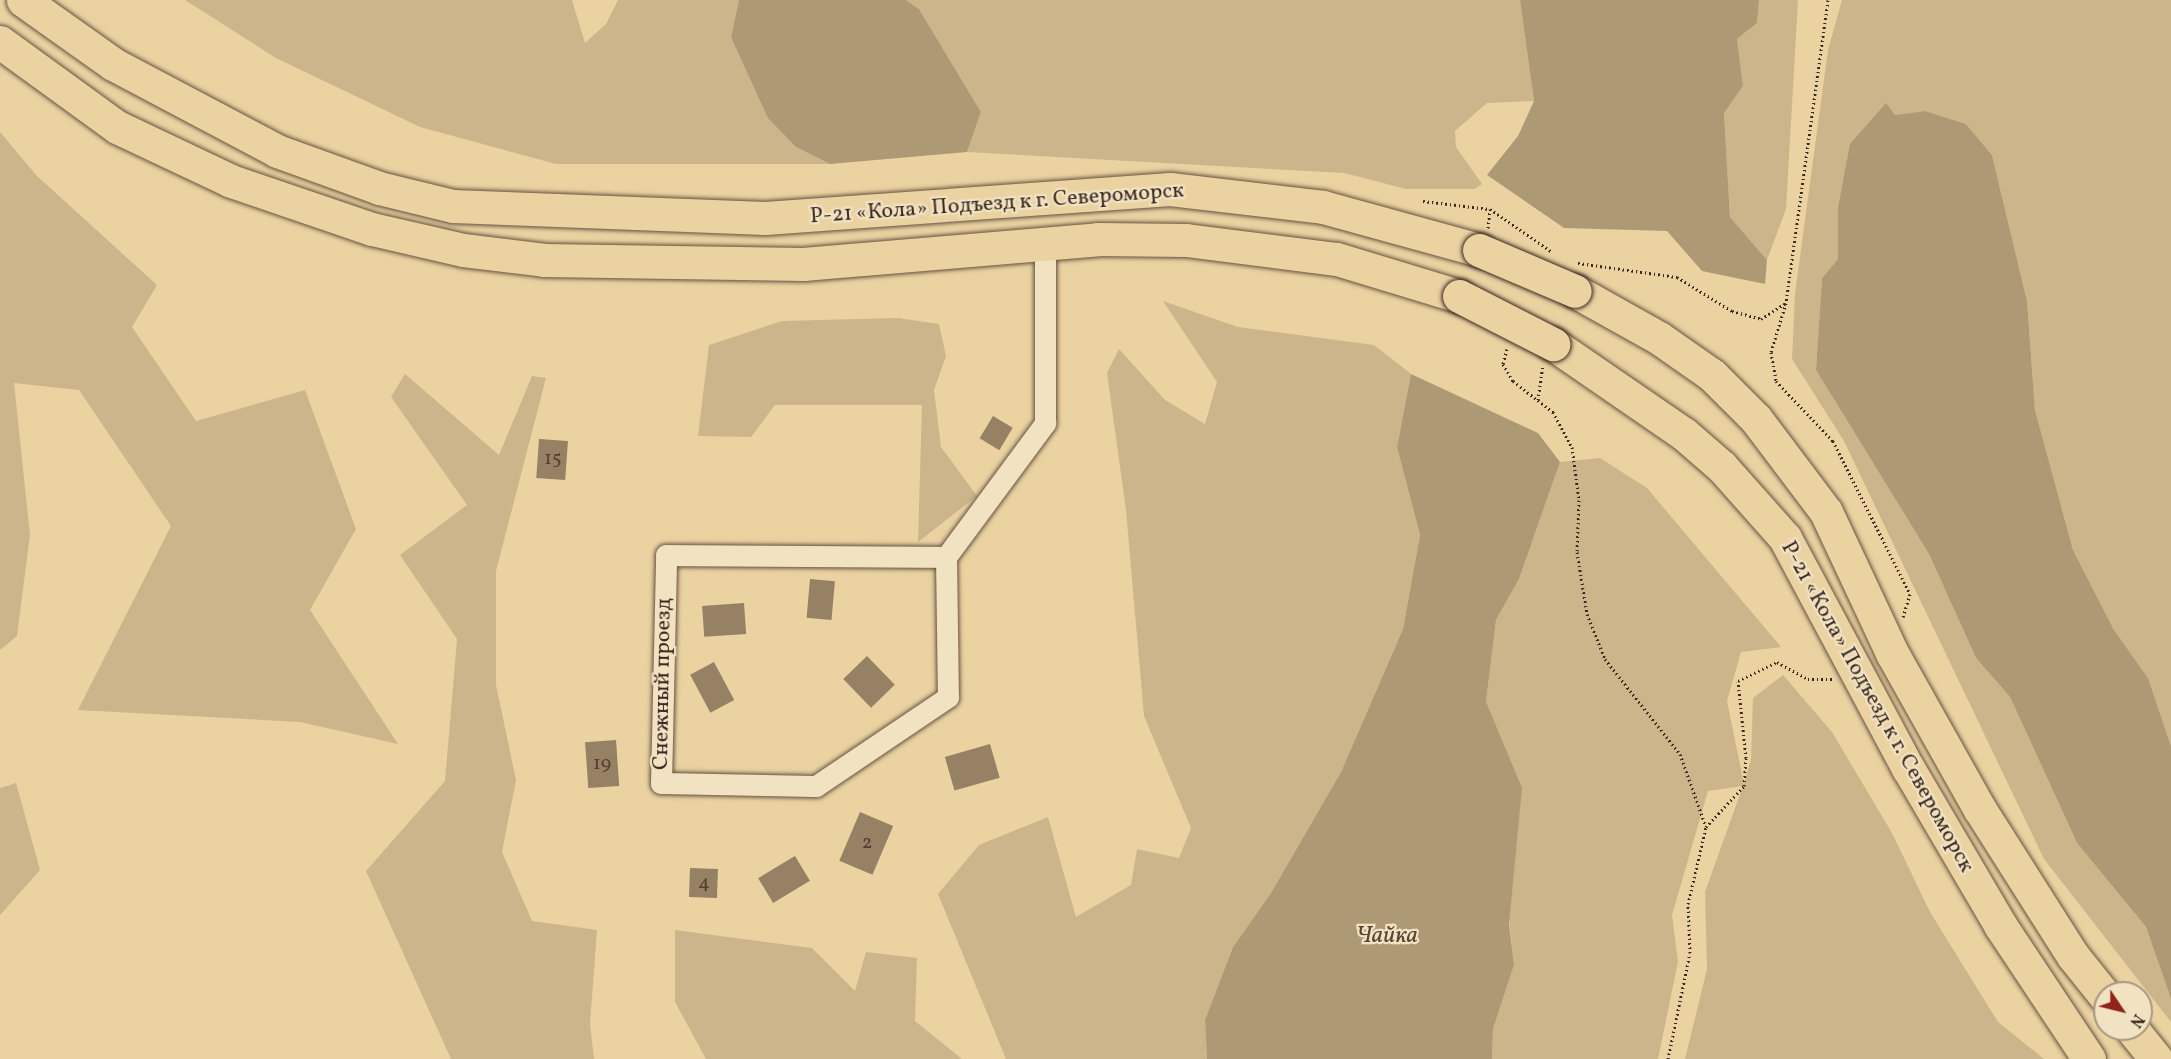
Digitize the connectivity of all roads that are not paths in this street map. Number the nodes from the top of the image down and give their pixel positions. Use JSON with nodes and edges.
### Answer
{"nodes":[{"id":1,"x":23,"y":0,"type":"edge"},
{"id":2,"x":0,"y":42,"type":"edge"},
{"id":3,"x":1045,"y":247,"type":"junction"},
{"id":4,"x":946,"y":556,"type":"junction"},
{"id":5,"x":2093,"y":981,"type":"edge"},
{"id":6,"x":2142,"y":1041,"type":"edge"},
{"id":7,"x":2089,"y":1059,"type":"edge"},
{"id":8,"x":2156,"y":1059,"type":"edge"}],
"edges":[{"from":1,"to":5,"type":"main road","name":"Р-21 «Кола» Подъезд к г. Североморск","bridge":true},
{"from":2,"to":3,"type":"main road","name":"Р-21 «Кола» Подъезд к г. Североморск"},
{"from":3,"to":4,"type":"street"},
{"from":3,"to":7,"type":"main road","name":"Р-21 «Кола» Подъезд к г. Североморск","bridge":true},
{"from":4,"to":4,"type":"street","name":"Снежный проезд"},
{"from":6,"to":8,"type":"main road"}]}
